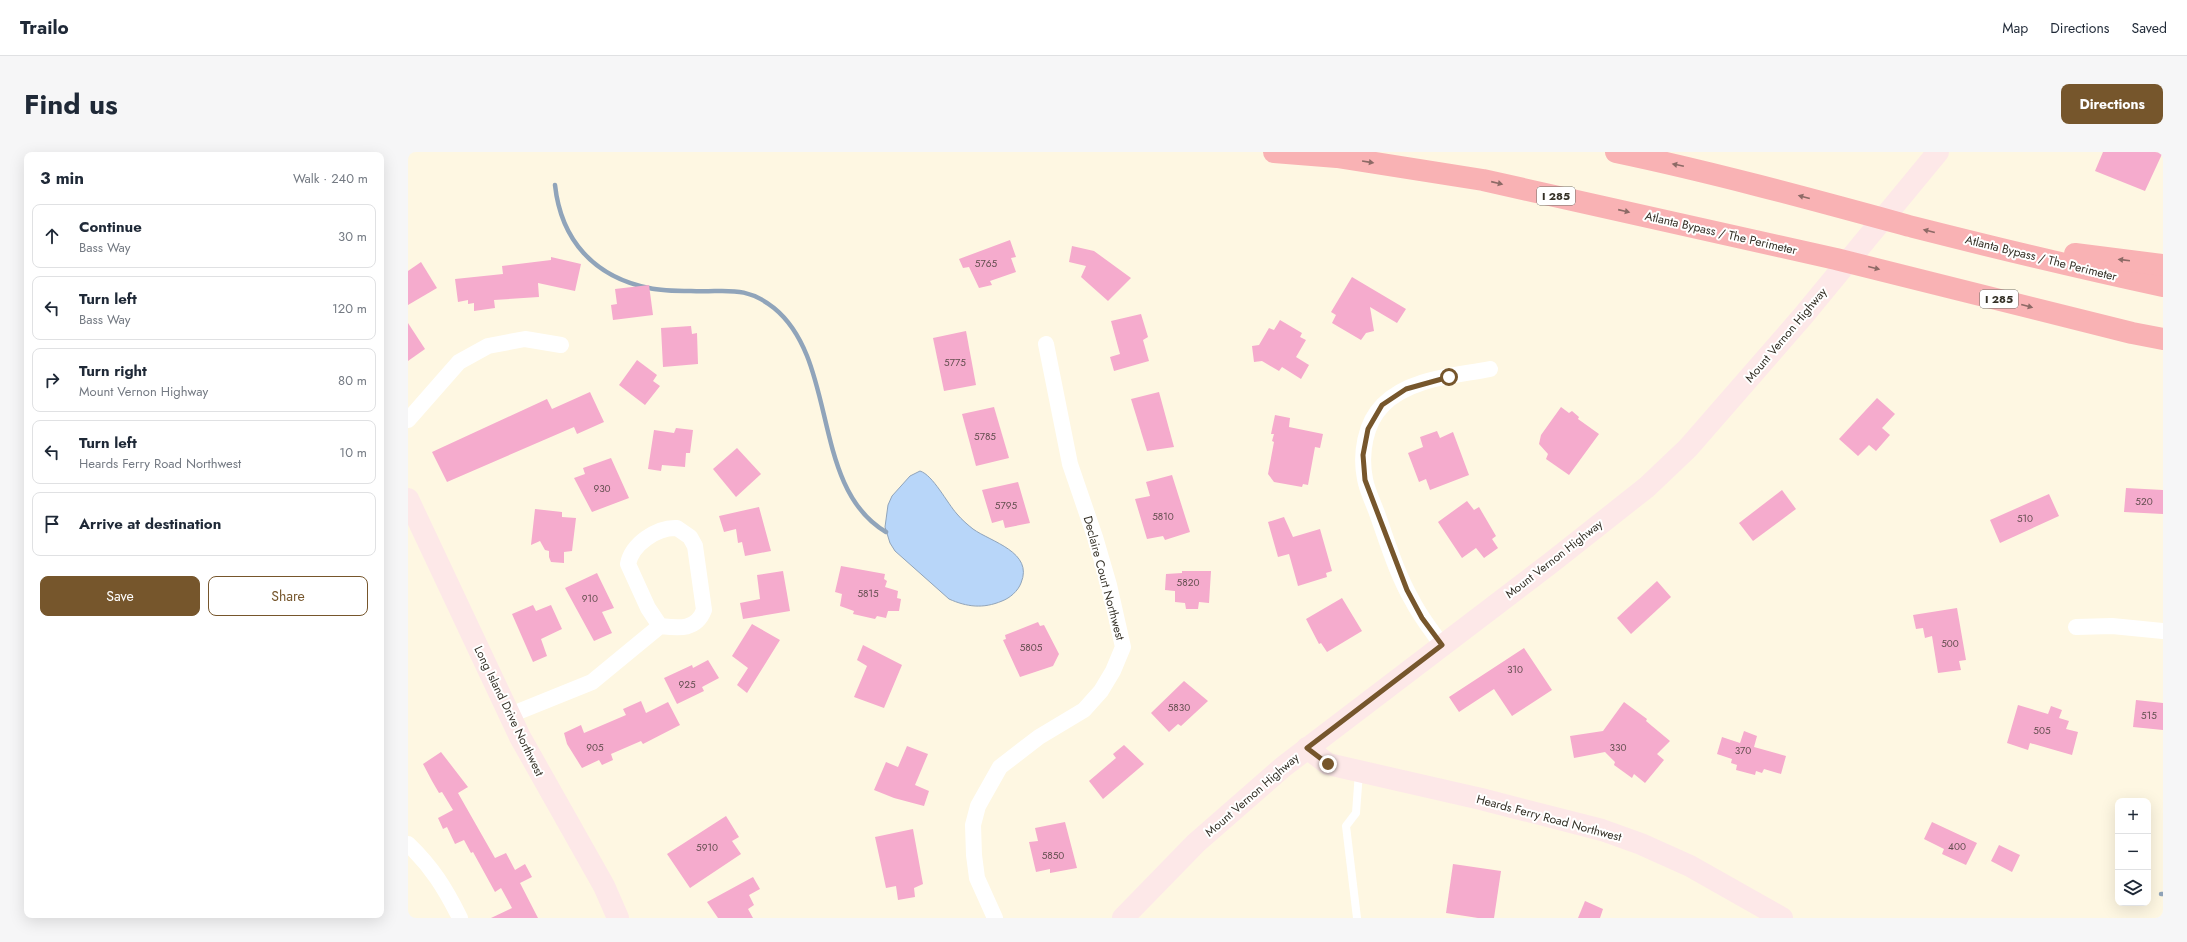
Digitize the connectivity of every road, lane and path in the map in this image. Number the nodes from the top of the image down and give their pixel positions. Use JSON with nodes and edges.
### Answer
{"nodes":[{"id":1,"x":1274,"y":152,"type":"edge"},
{"id":2,"x":1616,"y":152,"type":"edge"},
{"id":3,"x":1938,"y":152,"type":"edge"},
{"id":4,"x":1967,"y":240,"type":"junction"},
{"id":5,"x":2163,"y":265,"type":"edge"},
{"id":6,"x":2163,"y":286,"type":"edge"},
{"id":7,"x":2163,"y":339,"type":"edge"},
{"id":8,"x":1046,"y":344,"type":"dead end"},
{"id":9,"x":561,"y":345,"type":"dead end"},
{"id":10,"x":1490,"y":369,"type":"dead end"},
{"id":11,"x":408,"y":420,"type":"edge"},
{"id":12,"x":408,"y":499,"type":"edge"},
{"id":13,"x":660,"y":626,"type":"junction"},
{"id":14,"x":2076,"y":627,"type":"dead end"},
{"id":15,"x":2163,"y":631,"type":"edge"},
{"id":16,"x":1442,"y":645,"type":"junction"},
{"id":17,"x":510,"y":715,"type":"junction"},
{"id":18,"x":1307,"y":748,"type":"junction"},
{"id":19,"x":1359,"y":771,"type":"junction"},
{"id":20,"x":408,"y":844,"type":"edge"},
{"id":21,"x":460,"y":918,"type":"edge"},
{"id":22,"x":618,"y":918,"type":"edge"},
{"id":23,"x":995,"y":918,"type":"edge"},
{"id":24,"x":1124,"y":918,"type":"edge"},
{"id":25,"x":1357,"y":918,"type":"edge"},
{"id":26,"x":1782,"y":918,"type":"edge"}],
"edges":[{"from":1,"to":7,"type":"highway","name":"Atlanta Bypass / The Perimeter","number":"I 285","one_way":true},
{"from":4,"to":2,"type":"highway","name":"Atlanta Bypass / The Perimeter","one_way":true},
{"from":3,"to":16,"type":"street","name":"Mount Vernon Highway"},
{"from":5,"to":4,"type":"highway","one_way":true},
{"from":4,"to":6,"type":"highway","name":"Atlanta Bypass / The Perimeter"},
{"from":8,"to":23,"type":"street","name":"Declaire Court Northwest"},
{"from":9,"to":11,"type":"street"},
{"from":10,"to":16,"type":"street"},
{"from":12,"to":17,"type":"street","name":"Long Island Drive Northwest"},
{"from":13,"to":13,"type":"street"},
{"from":13,"to":17,"type":"street"},
{"from":14,"to":15,"type":"street"},
{"from":16,"to":18,"type":"street","name":"Mount Vernon Highway"},
{"from":17,"to":22,"type":"street","name":"Long Island Drive Northwest"},
{"from":18,"to":19,"type":"street","name":"Heards Ferry Road Northwest"},
{"from":18,"to":24,"type":"street","name":"Mount Vernon Highway"},
{"from":19,"to":25,"type":"lane"},
{"from":19,"to":26,"type":"street","name":"Heards Ferry Road Northwest"},
{"from":20,"to":21,"type":"street"}]}
